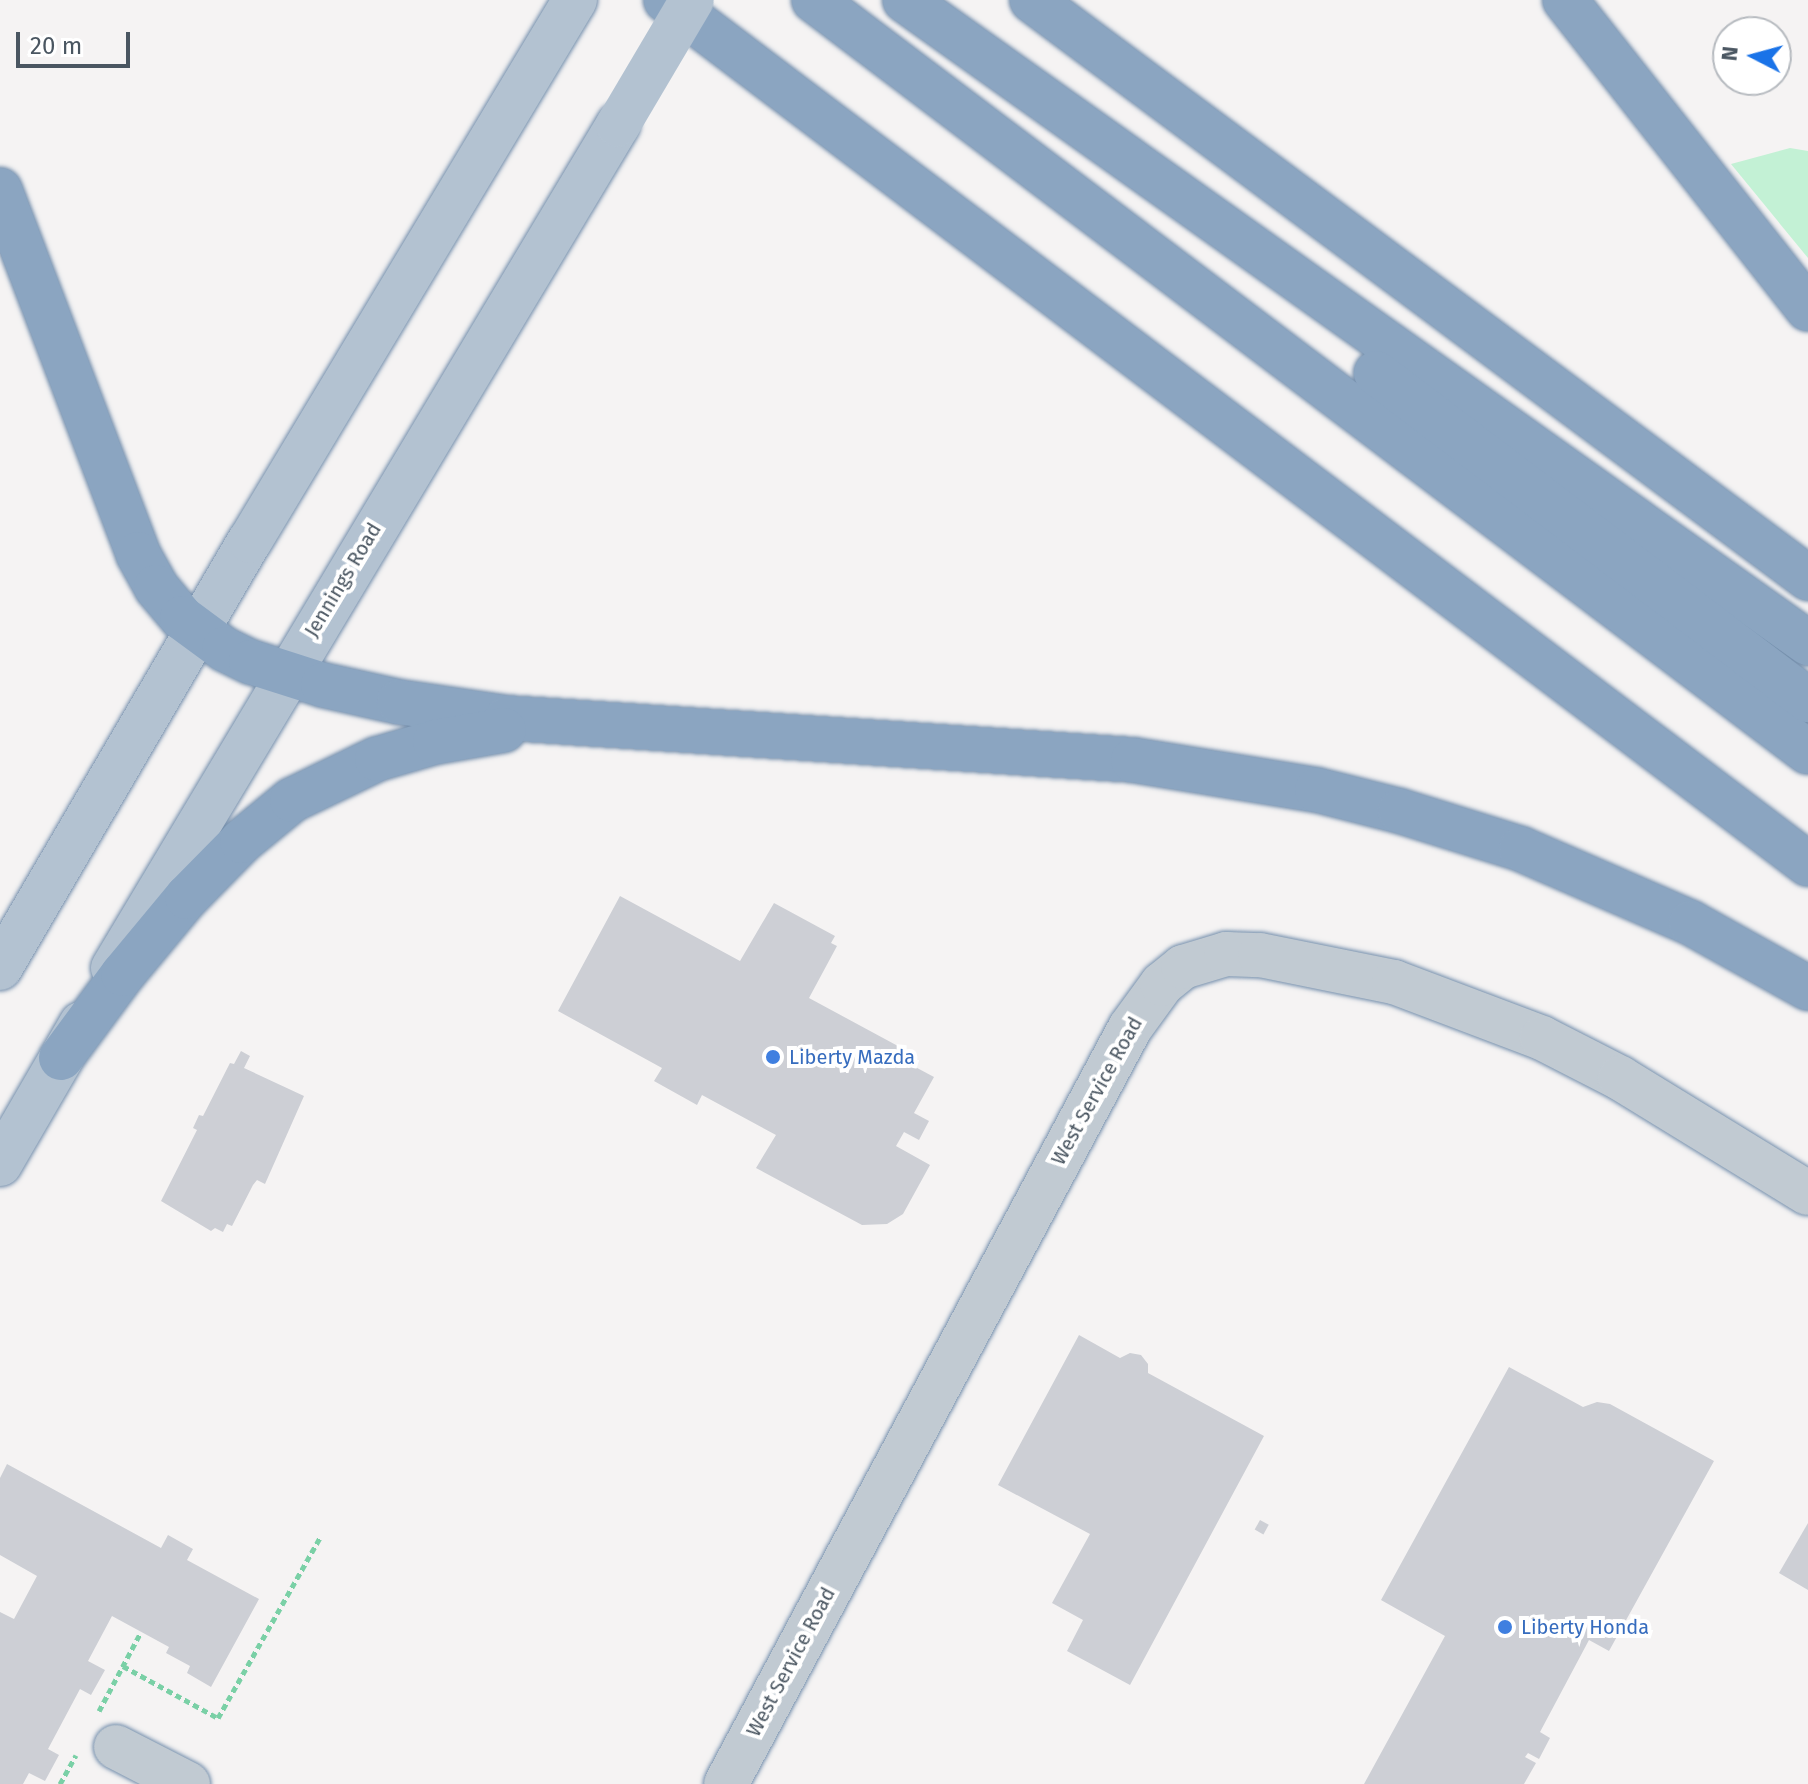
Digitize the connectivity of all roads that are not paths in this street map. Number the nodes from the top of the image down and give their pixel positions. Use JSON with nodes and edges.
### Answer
{"nodes":[{"id":1,"x":575,"y":0,"type":"edge"},
{"id":2,"x":666,"y":0,"type":"edge"},
{"id":3,"x":692,"y":0,"type":"edge"},
{"id":4,"x":814,"y":0,"type":"edge"},
{"id":5,"x":905,"y":0,"type":"edge"},
{"id":6,"x":1032,"y":0,"type":"edge"},
{"id":7,"x":1565,"y":0,"type":"edge"},
{"id":8,"x":957,"y":37,"type":"junction"},
{"id":9,"x":0,"y":190,"type":"edge"},
{"id":10,"x":1808,"y":309,"type":"edge"},
{"id":11,"x":1808,"y":578,"type":"edge"},
{"id":12,"x":197,"y":631,"type":"junction"},
{"id":13,"x":1808,"y":643,"type":"edge"},
{"id":14,"x":286,"y":675,"type":"junction"},
{"id":15,"x":1808,"y":700,"type":"edge"},
{"id":16,"x":565,"y":723,"type":"junction"},
{"id":17,"x":1808,"y":752,"type":"edge"},
{"id":18,"x":1808,"y":864,"type":"edge"},
{"id":19,"x":0,"y":968,"type":"edge"},
{"id":20,"x":1808,"y":988,"type":"edge"},
{"id":21,"x":61,"y":1058,"type":"junction"},
{"id":22,"x":0,"y":1164,"type":"edge"},
{"id":23,"x":1808,"y":1193,"type":"edge"},
{"id":24,"x":116,"y":1747,"type":"dead end"},
{"id":25,"x":188,"y":1784,"type":"edge"},
{"id":26,"x":726,"y":1784,"type":"edge"}],
"edges":[{"from":1,"to":12,"type":"main road"},
{"from":2,"to":18,"type":"highway"},
{"from":3,"to":14,"type":"main road","name":"Jennings Road","bridge":true},
{"from":4,"to":17,"type":"highway"},
{"from":5,"to":8,"type":"highway"},
{"from":6,"to":11,"type":"highway"},
{"from":7,"to":10,"type":"highway"},
{"from":8,"to":13,"type":"highway"},
{"from":8,"to":15,"type":"highway"},
{"from":9,"to":12,"type":"highway"},
{"from":12,"to":14,"type":"highway"},
{"from":12,"to":19,"type":"main road"},
{"from":14,"to":16,"type":"highway"},
{"from":14,"to":21,"type":"main road","name":"Jennings Road"},
{"from":16,"to":20,"type":"highway"},
{"from":16,"to":21,"type":"highway"},
{"from":21,"to":22,"type":"main road","name":"Jennings Road"},
{"from":23,"to":26,"type":"street","name":"West Service Road"},
{"from":24,"to":25,"type":"street"}]}
